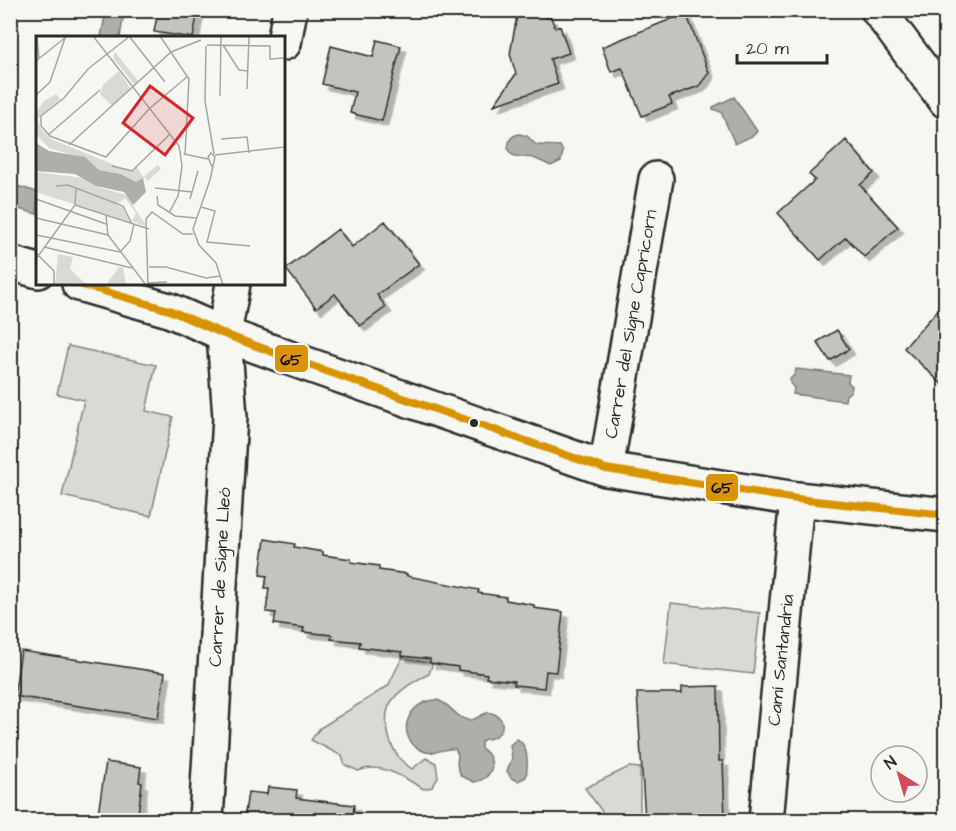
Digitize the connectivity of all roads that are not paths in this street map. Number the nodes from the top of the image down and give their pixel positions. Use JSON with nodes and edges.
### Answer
{"nodes":[{"id":1,"x":290,"y":10,"type":"edge"},
{"id":2,"x":878,"y":10,"type":"edge"},
{"id":3,"x":285,"y":38,"type":"edge"},
{"id":4,"x":945,"y":101,"type":"edge"},
{"id":5,"x":656,"y":179,"type":"dead end"},
{"id":6,"x":10,"y":263,"type":"edge"},
{"id":7,"x":36,"y":270,"type":"edge"},
{"id":8,"x":82,"y":285,"type":"edge"},
{"id":9,"x":233,"y":285,"type":"edge"},
{"id":10,"x":224,"y":334,"type":"junction"},
{"id":11,"x":606,"y":469,"type":"junction"},
{"id":12,"x":797,"y":500,"type":"junction"},
{"id":13,"x":945,"y":514,"type":"edge"},
{"id":14,"x":206,"y":820,"type":"edge"},
{"id":15,"x":766,"y":820,"type":"edge"}],
"edges":[{"from":1,"to":3,"type":"street"},
{"from":2,"to":4,"type":"street"},
{"from":5,"to":11,"type":"street","name":"Carrer del Signe Capricorn"},
{"from":6,"to":7,"type":"street"},
{"from":8,"to":10,"type":"street"},
{"from":9,"to":10,"type":"street","name":"Carrer de Signe Lleó"},
{"from":10,"to":11,"type":"street"},
{"from":10,"to":14,"type":"street","name":"Carrer de Signe Lleó"},
{"from":11,"to":12,"type":"street"},
{"from":12,"to":13,"type":"street"},
{"from":12,"to":15,"type":"street","name":"Camí Santandria"}]}
